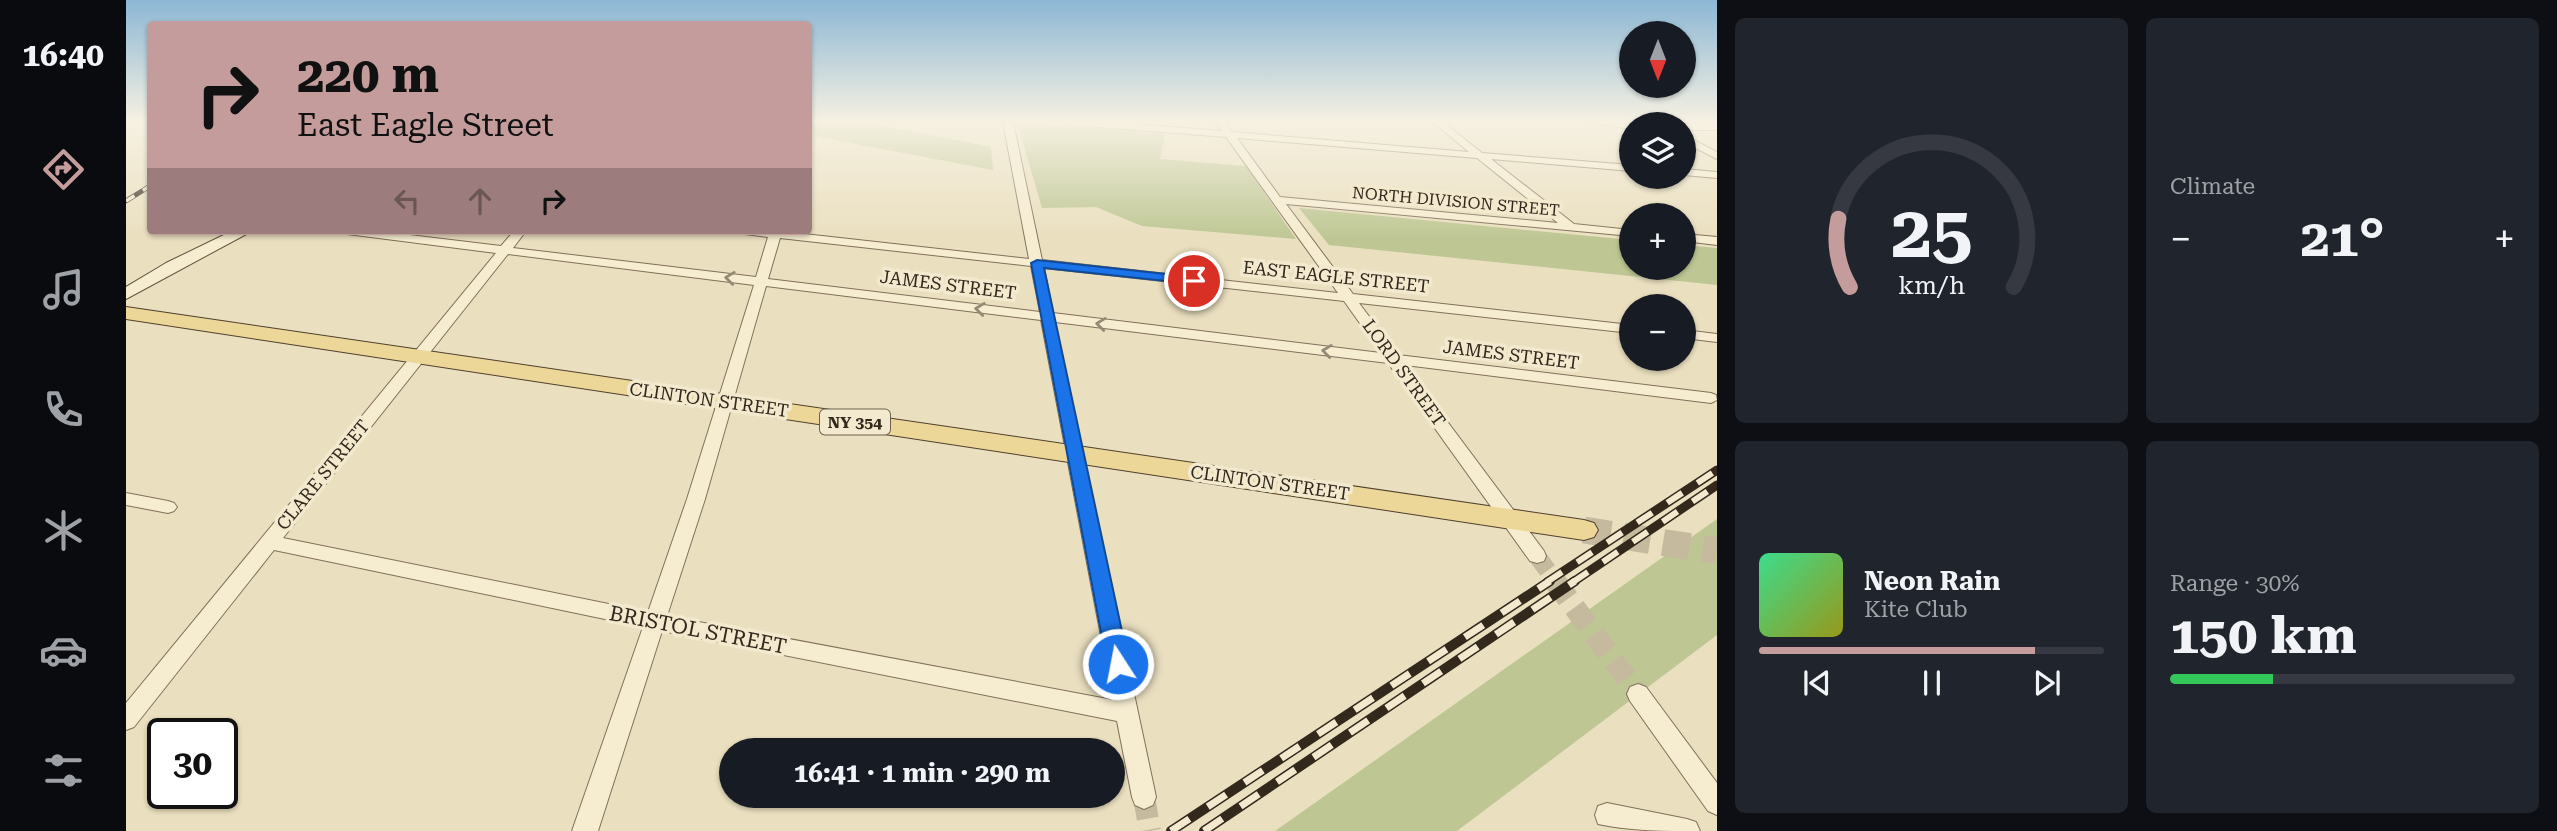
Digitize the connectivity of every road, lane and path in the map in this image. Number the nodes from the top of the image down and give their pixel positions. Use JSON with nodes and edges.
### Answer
{"nodes":[{"id":1,"x":1017,"y":161,"type":"edge"},
{"id":2,"x":1248,"y":161,"type":"edge"},
{"id":3,"x":1485,"y":161,"type":"edge"},
{"id":4,"x":1540,"y":161,"type":"edge"},
{"id":5,"x":1619,"y":167,"type":"edge"},
{"id":6,"x":1696,"y":173,"type":"edge"},
{"id":7,"x":1717,"y":175,"type":"edge"},
{"id":8,"x":1278,"y":200,"type":"junction"},
{"id":9,"x":1570,"y":227,"type":"junction"},
{"id":10,"x":1619,"y":232,"type":"edge"},
{"id":11,"x":236,"y":235,"type":"edge"},
{"id":12,"x":379,"y":235,"type":"edge"},
{"id":13,"x":517,"y":235,"type":"edge"},
{"id":14,"x":775,"y":235,"type":"edge"},
{"id":15,"x":784,"y":235,"type":"edge"},
{"id":16,"x":1696,"y":239,"type":"edge"},
{"id":17,"x":1717,"y":241,"type":"edge"},
{"id":18,"x":504,"y":250,"type":"junction"},
{"id":19,"x":1037,"y":263,"type":"junction"},
{"id":20,"x":761,"y":282,"type":"junction"},
{"id":21,"x":126,"y":294,"type":"edge"},
{"id":22,"x":1350,"y":298,"type":"junction"},
{"id":23,"x":126,"y":313,"type":"edge"},
{"id":24,"x":1048,"y":317,"type":"junction"},
{"id":25,"x":1619,"y":328,"type":"edge"},
{"id":26,"x":1696,"y":335,"type":"edge"},
{"id":27,"x":1717,"y":338,"type":"edge"},
{"id":28,"x":419,"y":356,"type":"junction"},
{"id":29,"x":1394,"y":360,"type":"junction"},
{"id":30,"x":1711,"y":398,"type":"dead end"},
{"id":31,"x":724,"y":402,"type":"junction"},
{"id":32,"x":1076,"y":454,"type":"junction"},
{"id":33,"x":126,"y":499,"type":"edge"},
{"id":34,"x":168,"y":507,"type":"dead end"},
{"id":35,"x":1510,"y":519,"type":"junction"},
{"id":36,"x":1584,"y":530,"type":"tunnel mouth"},
{"id":37,"x":269,"y":542,"type":"junction"},
{"id":38,"x":1537,"y":556,"type":"tunnel mouth"},
{"id":39,"x":656,"y":622,"type":"junction"},
{"id":40,"x":1638,"y":694,"type":"tunnel mouth"},
{"id":41,"x":1128,"y":713,"type":"junction"},
{"id":42,"x":126,"y":720,"type":"edge"},
{"id":43,"x":1144,"y":797,"type":"tunnel mouth"},
{"id":44,"x":1717,"y":803,"type":"edge"},
{"id":45,"x":1607,"y":815,"type":"dead end"},
{"id":46,"x":585,"y":831,"type":"edge"},
{"id":47,"x":1687,"y":831,"type":"edge"}],
"edges":[{"from":1,"to":19,"type":"street"},
{"from":2,"to":8,"type":"street","name":"LORD STREET"},
{"from":3,"to":9,"type":"street"},
{"from":4,"to":5,"type":"street"},
{"from":6,"to":7,"type":"street"},
{"from":8,"to":9,"type":"street","name":"NORTH DIVISION STREET"},
{"from":8,"to":22,"type":"street","name":"LORD STREET"},
{"from":9,"to":10,"type":"street","name":"NORTH DIVISION STREET"},
{"from":11,"to":21,"type":"street"},
{"from":12,"to":18,"type":"street","name":"JAMES STREET"},
{"from":13,"to":18,"type":"street","name":"CLARE STREET"},
{"from":14,"to":20,"type":"street"},
{"from":15,"to":19,"type":"street","name":"EAST EAGLE STREET"},
{"from":16,"to":17,"type":"street"},
{"from":20,"to":18,"type":"street","name":"JAMES STREET","one_way":true},
{"from":18,"to":28,"type":"street","name":"CLARE STREET"},
{"from":19,"to":22,"type":"street","name":"EAST EAGLE STREET"},
{"from":19,"to":24,"type":"street"},
{"from":24,"to":20,"type":"street","name":"JAMES STREET","one_way":true},
{"from":20,"to":31,"type":"street"},
{"from":22,"to":25,"type":"street","name":"EAST EAGLE STREET"},
{"from":22,"to":29,"type":"street","name":"LORD STREET"},
{"from":23,"to":28,"type":"main road","name":"CLINTON STREET","number":"NY 354"},
{"from":29,"to":24,"type":"street","name":"JAMES STREET","one_way":true},
{"from":24,"to":32,"type":"street"},
{"from":26,"to":27,"type":"street"},
{"from":28,"to":31,"type":"main road","name":"CLINTON STREET","number":"NY 354"},
{"from":28,"to":37,"type":"street","name":"CLARE STREET"},
{"from":29,"to":30,"type":"street","name":"JAMES STREET"},
{"from":29,"to":35,"type":"street","name":"LORD STREET"},
{"from":31,"to":32,"type":"main road","name":"CLINTON STREET","number":"NY 354"},
{"from":31,"to":39,"type":"street"},
{"from":32,"to":35,"type":"main road","name":"CLINTON STREET","number":"NY 354"},
{"from":32,"to":41,"type":"street"},
{"from":33,"to":34,"type":"street"},
{"from":35,"to":36,"type":"main road","name":"CLINTON STREET","number":"NY 354"},
{"from":35,"to":38,"type":"street","name":"LORD STREET"},
{"from":37,"to":39,"type":"street","name":"BRISTOL STREET"},
{"from":37,"to":42,"type":"street","name":"CLARE STREET"},
{"from":39,"to":41,"type":"street","name":"BRISTOL STREET"},
{"from":39,"to":46,"type":"street"},
{"from":40,"to":44,"type":"street"},
{"from":41,"to":43,"type":"street"},
{"from":45,"to":47,"type":"street"}]}
